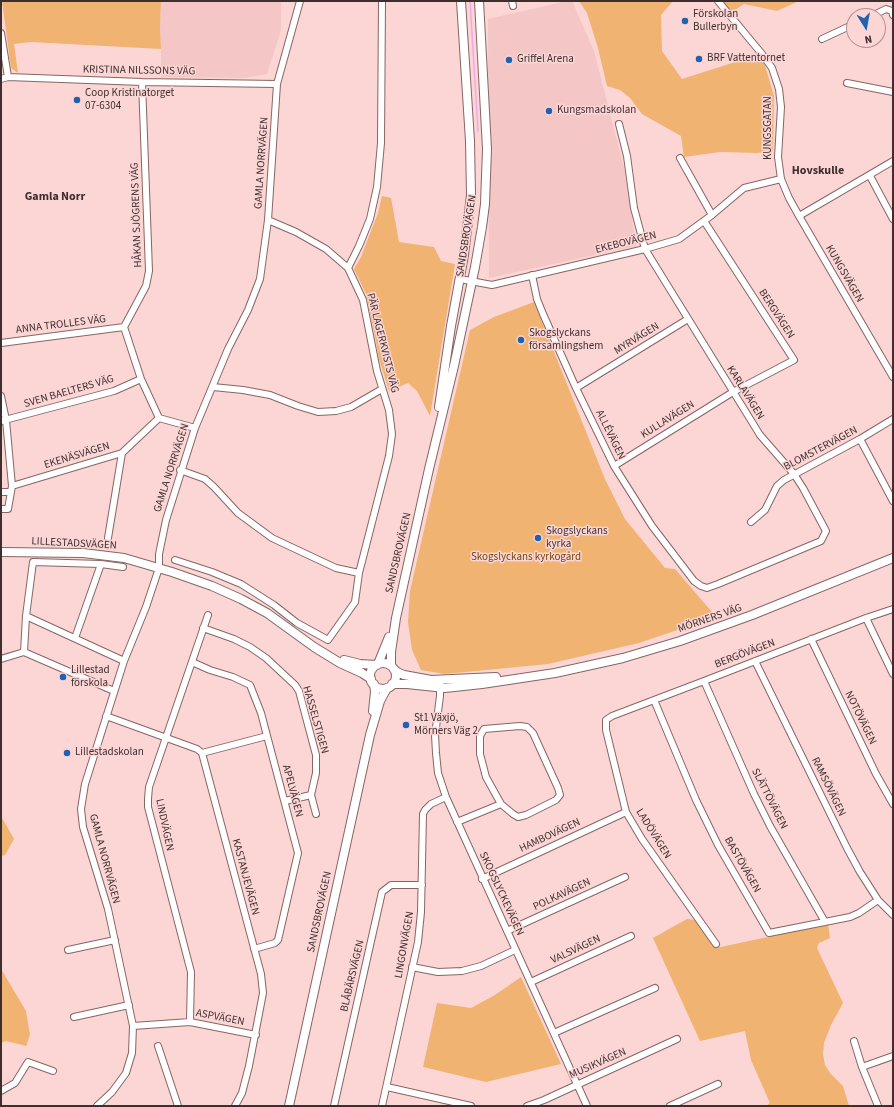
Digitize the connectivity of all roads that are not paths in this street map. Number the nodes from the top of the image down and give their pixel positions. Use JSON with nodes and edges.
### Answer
{"nodes":[{"id":1,"x":300,"y":1,"type":"edge"},
{"id":2,"x":382,"y":1,"type":"edge"},
{"id":3,"x":461,"y":1,"type":"edge"},
{"id":4,"x":479,"y":1,"type":"edge"},
{"id":5,"x":718,"y":1,"type":"edge"},
{"id":6,"x":846,"y":28,"type":"edge"},
{"id":7,"x":1,"y":33,"type":"edge"},
{"id":8,"x":822,"y":39,"type":"dead end"},
{"id":9,"x":8,"y":77,"type":"junction"},
{"id":10,"x":1,"y":79,"type":"edge"},
{"id":11,"x":142,"y":82,"type":"junction"},
{"id":12,"x":847,"y":83,"type":"dead end"},
{"id":13,"x":277,"y":84,"type":"junction"},
{"id":14,"x":893,"y":92,"type":"edge"},
{"id":15,"x":619,"y":124,"type":"dead end"},
{"id":16,"x":680,"y":158,"type":"dead end"},
{"id":17,"x":893,"y":161,"type":"edge"},
{"id":18,"x":870,"y":176,"type":"junction"},
{"id":19,"x":781,"y":179,"type":"junction"},
{"id":20,"x":712,"y":215,"type":"junction"},
{"id":21,"x":799,"y":216,"type":"junction"},
{"id":22,"x":893,"y":219,"type":"edge"},
{"id":23,"x":268,"y":220,"type":"junction"},
{"id":24,"x":704,"y":221,"type":"junction"},
{"id":25,"x":645,"y":249,"type":"junction"},
{"id":26,"x":348,"y":268,"type":"junction"},
{"id":27,"x":532,"y":276,"type":"junction"},
{"id":28,"x":460,"y":279,"type":"junction"},
{"id":29,"x":471,"y":282,"type":"junction"},
{"id":30,"x":688,"y":319,"type":"junction"},
{"id":31,"x":124,"y":327,"type":"junction"},
{"id":32,"x":1,"y":343,"type":"edge"},
{"id":33,"x":893,"y":377,"type":"edge"},
{"id":34,"x":141,"y":379,"type":"junction"},
{"id":35,"x":213,"y":387,"type":"junction"},
{"id":36,"x":576,"y":388,"type":"junction"},
{"id":37,"x":382,"y":389,"type":"junction"},
{"id":38,"x":733,"y":392,"type":"junction"},
{"id":39,"x":1,"y":396,"type":"edge"},
{"id":40,"x":159,"y":418,"type":"junction"},
{"id":41,"x":893,"y":420,"type":"edge"},
{"id":42,"x":4,"y":421,"type":"edge"},
{"id":43,"x":195,"y":428,"type":"junction"},
{"id":44,"x":860,"y":439,"type":"junction"},
{"id":45,"x":122,"y":453,"type":"junction"},
{"id":46,"x":614,"y":466,"type":"junction"},
{"id":47,"x":180,"y":470,"type":"junction"},
{"id":48,"x":429,"y":470,"type":"junction"},
{"id":49,"x":794,"y":474,"type":"junction"},
{"id":50,"x":12,"y":489,"type":"junction"},
{"id":51,"x":1,"y":492,"type":"edge"},
{"id":52,"x":893,"y":501,"type":"edge"},
{"id":53,"x":1,"y":509,"type":"edge"},
{"id":54,"x":751,"y":522,"type":"dead end"},
{"id":55,"x":108,"y":538,"type":"dead end"},
{"id":56,"x":1,"y":552,"type":"edge"},
{"id":57,"x":893,"y":558,"type":"edge"},
{"id":58,"x":176,"y":560,"type":"dead end"},
{"id":59,"x":100,"y":564,"type":"junction"},
{"id":60,"x":123,"y":567,"type":"dead end"},
{"id":61,"x":158,"y":568,"type":"junction"},
{"id":62,"x":359,"y":573,"type":"junction"},
{"id":63,"x":217,"y":574,"type":"junction"},
{"id":64,"x":212,"y":586,"type":"junction"},
{"id":65,"x":701,"y":586,"type":"joint"},
{"id":66,"x":893,"y":609,"type":"edge"},
{"id":67,"x":208,"y":615,"type":"dead end"},
{"id":68,"x":26,"y":616,"type":"junction"},
{"id":69,"x":396,"y":618,"type":"junction"},
{"id":70,"x":866,"y":618,"type":"junction"},
{"id":71,"x":203,"y":628,"type":"junction"},
{"id":72,"x":75,"y":638,"type":"junction"},
{"id":73,"x":811,"y":639,"type":"junction"},
{"id":74,"x":24,"y":652,"type":"junction"},
{"id":75,"x":328,"y":655,"type":"junction"},
{"id":76,"x":1,"y":659,"type":"edge"},
{"id":77,"x":124,"y":661,"type":"junction"},
{"id":78,"x":755,"y":661,"type":"junction"},
{"id":79,"x":192,"y":662,"type":"junction"},
{"id":80,"x":378,"y":664,"type":"junction"},
{"id":81,"x":392,"y":667,"type":"junction"},
{"id":82,"x":893,"y":674,"type":"edge"},
{"id":83,"x":704,"y":681,"type":"junction"},
{"id":84,"x":372,"y":682,"type":"junction"},
{"id":85,"x":440,"y":684,"type":"junction"},
{"id":86,"x":390,"y":686,"type":"junction"},
{"id":87,"x":114,"y":691,"type":"junction"},
{"id":88,"x":654,"y":700,"type":"junction"},
{"id":89,"x":106,"y":716,"type":"junction"},
{"id":90,"x":605,"y":722,"type":"joint"},
{"id":91,"x":370,"y":735,"type":"junction"},
{"id":92,"x":267,"y":736,"type":"junction"},
{"id":93,"x":165,"y":737,"type":"junction"},
{"id":94,"x":202,"y":753,"type":"junction"},
{"id":95,"x":311,"y":795,"type":"junction"},
{"id":96,"x":446,"y":796,"type":"junction"},
{"id":97,"x":285,"y":801,"type":"junction"},
{"id":98,"x":501,"y":804,"type":"junction"},
{"id":99,"x":893,"y":804,"type":"edge"},
{"id":100,"x":626,"y":812,"type":"junction"},
{"id":101,"x":316,"y":814,"type":"dead end"},
{"id":102,"x":457,"y":822,"type":"junction"},
{"id":103,"x":625,"y":877,"type":"dead end"},
{"id":104,"x":482,"y":879,"type":"junction"},
{"id":105,"x":422,"y":885,"type":"junction"},
{"id":106,"x":878,"y":900,"type":"junction"},
{"id":107,"x":893,"y":916,"type":"edge"},
{"id":108,"x":825,"y":922,"type":"junction"},
{"id":109,"x":507,"y":931,"type":"junction"},
{"id":110,"x":631,"y":936,"type":"dead end"},
{"id":111,"x":115,"y":940,"type":"junction"},
{"id":112,"x":716,"y":944,"type":"dead end"},
{"id":113,"x":254,"y":949,"type":"junction"},
{"id":114,"x":68,"y":950,"type":"dead end"},
{"id":115,"x":516,"y":950,"type":"junction"},
{"id":116,"x":412,"y":968,"type":"junction"},
{"id":117,"x":530,"y":982,"type":"junction"},
{"id":118,"x":655,"y":988,"type":"dead end"},
{"id":119,"x":129,"y":1005,"type":"junction"},
{"id":120,"x":74,"y":1017,"type":"dead end"},
{"id":121,"x":190,"y":1022,"type":"junction"},
{"id":122,"x":133,"y":1026,"type":"junction"},
{"id":123,"x":554,"y":1033,"type":"junction"},
{"id":124,"x":256,"y":1035,"type":"junction"},
{"id":125,"x":677,"y":1039,"type":"dead end"},
{"id":126,"x":854,"y":1041,"type":"dead end"},
{"id":127,"x":158,"y":1046,"type":"dead end"},
{"id":128,"x":893,"y":1056,"type":"edge"},
{"id":129,"x":862,"y":1067,"type":"junction"},
{"id":130,"x":53,"y":1071,"type":"dead end"},
{"id":131,"x":718,"y":1084,"type":"dead end"},
{"id":132,"x":577,"y":1085,"type":"junction"},
{"id":133,"x":387,"y":1087,"type":"junction"},
{"id":134,"x":1,"y":1091,"type":"edge"},
{"id":135,"x":97,"y":1106,"type":"edge"},
{"id":136,"x":178,"y":1106,"type":"edge"},
{"id":137,"x":236,"y":1106,"type":"edge"},
{"id":138,"x":287,"y":1106,"type":"edge"},
{"id":139,"x":334,"y":1106,"type":"edge"},
{"id":140,"x":382,"y":1106,"type":"edge"},
{"id":141,"x":471,"y":1106,"type":"edge"},
{"id":142,"x":527,"y":1106,"type":"edge"},
{"id":143,"x":587,"y":1106,"type":"edge"},
{"id":144,"x":670,"y":1106,"type":"edge"},
{"id":145,"x":878,"y":1106,"type":"edge"}],
"edges":[{"from":1,"to":13,"type":"street","name":"GAMLA NORRVÄGEN"},
{"from":2,"to":26,"type":"street"},
{"from":3,"to":28,"type":"main road","name":"SANDSBROVÄGEN"},
{"from":4,"to":29,"type":"main road","name":"SANDSBROVÄGEN"},
{"from":5,"to":19,"type":"street","name":"KUNGSGATAN"},
{"from":6,"to":8,"type":"street"},
{"from":7,"to":9,"type":"street"},
{"from":9,"to":10,"type":"street","name":"KRISTINA NILSSONS VÄG"},
{"from":9,"to":11,"type":"street","name":"KRISTINA NILSSONS VÄG"},
{"from":11,"to":13,"type":"street","name":"KRISTINA NILSSONS VÄG"},
{"from":11,"to":31,"type":"street","name":"HÅKAN SJÖGRENS VÄG"},
{"from":12,"to":14,"type":"street"},
{"from":13,"to":23,"type":"street","name":"GAMLA NORRVÄGEN"},
{"from":15,"to":25,"type":"street","name":"KARLAVÄGEN"},
{"from":16,"to":20,"type":"street"},
{"from":17,"to":18,"type":"street"},
{"from":18,"to":21,"type":"street"},
{"from":18,"to":22,"type":"street"},
{"from":19,"to":20,"type":"street","name":"EKEBOVÄGEN"},
{"from":19,"to":21,"type":"street","name":"KUNGSVÄGEN"},
{"from":20,"to":24,"type":"street","name":"EKEBOVÄGEN"},
{"from":21,"to":33,"type":"street","name":"KUNGSVÄGEN"},
{"from":23,"to":26,"type":"street"},
{"from":23,"to":35,"type":"street","name":"GAMLA NORRVÄGEN"},
{"from":24,"to":25,"type":"street","name":"EKEBOVÄGEN"},
{"from":24,"to":38,"type":"street","name":"BERGVÄGEN"},
{"from":25,"to":27,"type":"street","name":"EKEBOVÄGEN"},
{"from":25,"to":30,"type":"street","name":"KARLAVÄGEN"},
{"from":26,"to":37,"type":"street","name":"PÄR LAGERKVISTS VÄG"},
{"from":27,"to":29,"type":"street","name":"EKEBOVÄGEN"},
{"from":27,"to":36,"type":"street","name":"ALLÉVÄGEN"},
{"from":28,"to":29,"type":"street","name":"EKEBOVÄGEN"},
{"from":28,"to":48,"type":"main road","name":"SANDSBROVÄGEN"},
{"from":29,"to":48,"type":"main road","name":"SANDSBROVÄGEN"},
{"from":30,"to":36,"type":"street","name":"MYRVÄGEN"},
{"from":30,"to":38,"type":"street","name":"KARLAVÄGEN"},
{"from":31,"to":32,"type":"street","name":"ANNA TROLLES VÄG"},
{"from":31,"to":34,"type":"street"},
{"from":34,"to":40,"type":"street"},
{"from":34,"to":42,"type":"street","name":"SVEN BAELTERS VÄG"},
{"from":35,"to":37,"type":"street"},
{"from":35,"to":43,"type":"street","name":"GAMLA NORRVÄGEN"},
{"from":36,"to":46,"type":"street","name":"ALLÉVÄGEN"},
{"from":37,"to":62,"type":"street","name":"PÄR LAGERKVISTS VÄG"},
{"from":38,"to":46,"type":"street","name":"KULLAVÄGEN"},
{"from":38,"to":49,"type":"street","name":"KARLAVÄGEN"},
{"from":39,"to":42,"type":"street"},
{"from":40,"to":43,"type":"street"},
{"from":40,"to":45,"type":"street","name":"EKENÄSVÄGEN"},
{"from":41,"to":44,"type":"street","name":"BLOMSTERVÄGEN"},
{"from":42,"to":50,"type":"street"},
{"from":43,"to":47,"type":"street","name":"GAMLA NORRVÄGEN"},
{"from":44,"to":49,"type":"street","name":"BLOMSTERVÄGEN"},
{"from":44,"to":52,"type":"street"},
{"from":45,"to":50,"type":"street","name":"EKENÄSVÄGEN"},
{"from":45,"to":55,"type":"street"},
{"from":46,"to":65,"type":"street","name":"ALLÉVÄGEN"},
{"from":47,"to":61,"type":"street","name":"GAMLA NORRVÄGEN"},
{"from":47,"to":62,"type":"street"},
{"from":48,"to":69,"type":"main road","name":"SANDSBROVÄGEN"},
{"from":49,"to":54,"type":"street","name":"BLOMSTERVÄGEN"},
{"from":49,"to":65,"type":"street","name":"KARLAVÄGEN"},
{"from":50,"to":51,"type":"street","name":"EKENÄSVÄGEN"},
{"from":50,"to":53,"type":"street"},
{"from":56,"to":61,"type":"main road","name":"LILLESTADSVÄGEN"},
{"from":57,"to":85,"type":"main road","name":"MÖRNERS VÄG"},
{"from":58,"to":63,"type":"street"},
{"from":59,"to":60,"type":"street","name":"LILLESTADSVÄGEN"},
{"from":59,"to":68,"type":"street","name":"LILLESTADSVÄGEN"},
{"from":59,"to":72,"type":"street"},
{"from":61,"to":64,"type":"main road","name":"LILLESTADSVÄGEN"},
{"from":61,"to":77,"type":"street","name":"GAMLA NORRVÄGEN"},
{"from":62,"to":63,"type":"street","name":"PÄR LAGERKVISTS VÄG"},
{"from":63,"to":64,"type":"street"},
{"from":64,"to":75,"type":"main road","name":"LILLESTADSVÄGEN"},
{"from":66,"to":70,"type":"street","name":"BERGÖVÄGEN"},
{"from":67,"to":71,"type":"street","name":"LINDVÄGEN"},
{"from":68,"to":72,"type":"street"},
{"from":68,"to":74,"type":"street"},
{"from":69,"to":80,"type":"main road","name":"SANDSBROVÄGEN"},
{"from":69,"to":81,"type":"main road","name":"SANDSBROVÄGEN"},
{"from":70,"to":73,"type":"street","name":"BERGÖVÄGEN"},
{"from":70,"to":82,"type":"street"},
{"from":71,"to":79,"type":"street","name":"LINDVÄGEN"},
{"from":71,"to":95,"type":"street","name":"HASSELSTIGEN"},
{"from":72,"to":77,"type":"street"},
{"from":73,"to":78,"type":"street","name":"BERGÖVÄGEN"},
{"from":73,"to":99,"type":"street","name":"NOTÖVÄGEN"},
{"from":74,"to":76,"type":"street"},
{"from":74,"to":87,"type":"street"},
{"from":75,"to":80,"type":"main road","name":"LILLESTADSVÄGEN"},
{"from":75,"to":84,"type":"main road","name":"LILLESTADSVÄGEN"},
{"from":77,"to":87,"type":"street","name":"GAMLA NORRVÄGEN"},
{"from":78,"to":83,"type":"street","name":"BERGÖVÄGEN"},
{"from":78,"to":106,"type":"street","name":"RAMSÖVÄGEN"},
{"from":79,"to":92,"type":"street","name":"APELVÄGEN"},
{"from":79,"to":93,"type":"street","name":"LINDVÄGEN"},
{"from":80,"to":81,"type":"main road"},
{"from":80,"to":84,"type":"main road"},
{"from":81,"to":85,"type":"main road","name":"MÖRNERS VÄG"},
{"from":81,"to":86,"type":"main road"},
{"from":83,"to":88,"type":"street","name":"BERGÖVÄGEN"},
{"from":83,"to":108,"type":"street","name":"SLÄTTÖVÄGEN"},
{"from":84,"to":86,"type":"main road"},
{"from":84,"to":91,"type":"main road","name":"SANDSBROVÄGEN"},
{"from":85,"to":86,"type":"main road","name":"MÖRNERS VÄG"},
{"from":85,"to":96,"type":"street","name":"SKOGSLYCKEVÄGEN"},
{"from":86,"to":91,"type":"main road","name":"SANDSBROVÄGEN"},
{"from":87,"to":89,"type":"street","name":"GAMLA NORRVÄGEN"},
{"from":88,"to":90,"type":"street","name":"BERGÖVÄGEN"},
{"from":88,"to":108,"type":"street","name":"BASTÖVÄGEN"},
{"from":89,"to":93,"type":"street"},
{"from":89,"to":111,"type":"street","name":"GAMLA NORRVÄGEN"},
{"from":90,"to":100,"type":"street","name":"LADÖVÄGEN"},
{"from":91,"to":138,"type":"main road","name":"SANDSBROVÄGEN"},
{"from":92,"to":94,"type":"street"},
{"from":92,"to":97,"type":"street","name":"APELVÄGEN"},
{"from":93,"to":94,"type":"street"},
{"from":93,"to":121,"type":"street","name":"LINDVÄGEN"},
{"from":94,"to":113,"type":"street","name":"KASTANJEVÄGEN"},
{"from":95,"to":97,"type":"street"},
{"from":95,"to":101,"type":"street"},
{"from":96,"to":102,"type":"street","name":"SKOGSLYCKEVÄGEN"},
{"from":96,"to":105,"type":"street","name":"LINGONVÄGEN"},
{"from":97,"to":113,"type":"street","name":"APELVÄGEN"},
{"from":98,"to":98,"type":"street"},
{"from":98,"to":102,"type":"street"},
{"from":100,"to":104,"type":"street","name":"HAMBOVÄGEN"},
{"from":100,"to":112,"type":"street","name":"LADÖVÄGEN"},
{"from":102,"to":104,"type":"street","name":"SKOGSLYCKEVÄGEN"},
{"from":103,"to":109,"type":"street","name":"POLKAVÄGEN"},
{"from":104,"to":109,"type":"street","name":"SKOGSLYCKEVÄGEN"},
{"from":105,"to":116,"type":"street","name":"LINGONVÄGEN"},
{"from":105,"to":139,"type":"street","name":"BLÅBÄRSVÄGEN"},
{"from":106,"to":107,"type":"street","name":"RAMSÖVÄGEN"},
{"from":106,"to":108,"type":"street","name":"BASTÖVÄGEN"},
{"from":109,"to":115,"type":"street","name":"SKOGSLYCKEVÄGEN"},
{"from":110,"to":117,"type":"street","name":"VALSVÄGEN"},
{"from":111,"to":114,"type":"street"},
{"from":111,"to":119,"type":"street","name":"GAMLA NORRVÄGEN"},
{"from":113,"to":124,"type":"street","name":"KASTANJEVÄGEN"},
{"from":115,"to":116,"type":"street"},
{"from":115,"to":117,"type":"street","name":"SKOGSLYCKEVÄGEN"},
{"from":116,"to":133,"type":"street","name":"LINGONVÄGEN"},
{"from":117,"to":123,"type":"street","name":"SKOGSLYCKEVÄGEN"},
{"from":118,"to":123,"type":"street"},
{"from":119,"to":120,"type":"street"},
{"from":119,"to":122,"type":"street","name":"GAMLA NORRVÄGEN"},
{"from":121,"to":122,"type":"street","name":"ASPVÄGEN"},
{"from":121,"to":124,"type":"street","name":"ASPVÄGEN"},
{"from":122,"to":135,"type":"street","name":"GAMLA NORRVÄGEN"},
{"from":123,"to":132,"type":"street","name":"SKOGSLYCKEVÄGEN"},
{"from":124,"to":137,"type":"street","name":"KASTANJEVÄGEN"},
{"from":125,"to":132,"type":"street","name":"MUSIKVÄGEN"},
{"from":126,"to":129,"type":"street"},
{"from":127,"to":136,"type":"street"},
{"from":128,"to":129,"type":"street"},
{"from":129,"to":145,"type":"street"},
{"from":130,"to":134,"type":"street"},
{"from":131,"to":144,"type":"street"},
{"from":132,"to":142,"type":"street","name":"MUSIKVÄGEN"},
{"from":132,"to":143,"type":"street","name":"SKOGSLYCKEVÄGEN"},
{"from":133,"to":140,"type":"street","name":"LINGONVÄGEN"},
{"from":133,"to":141,"type":"street"}]}
